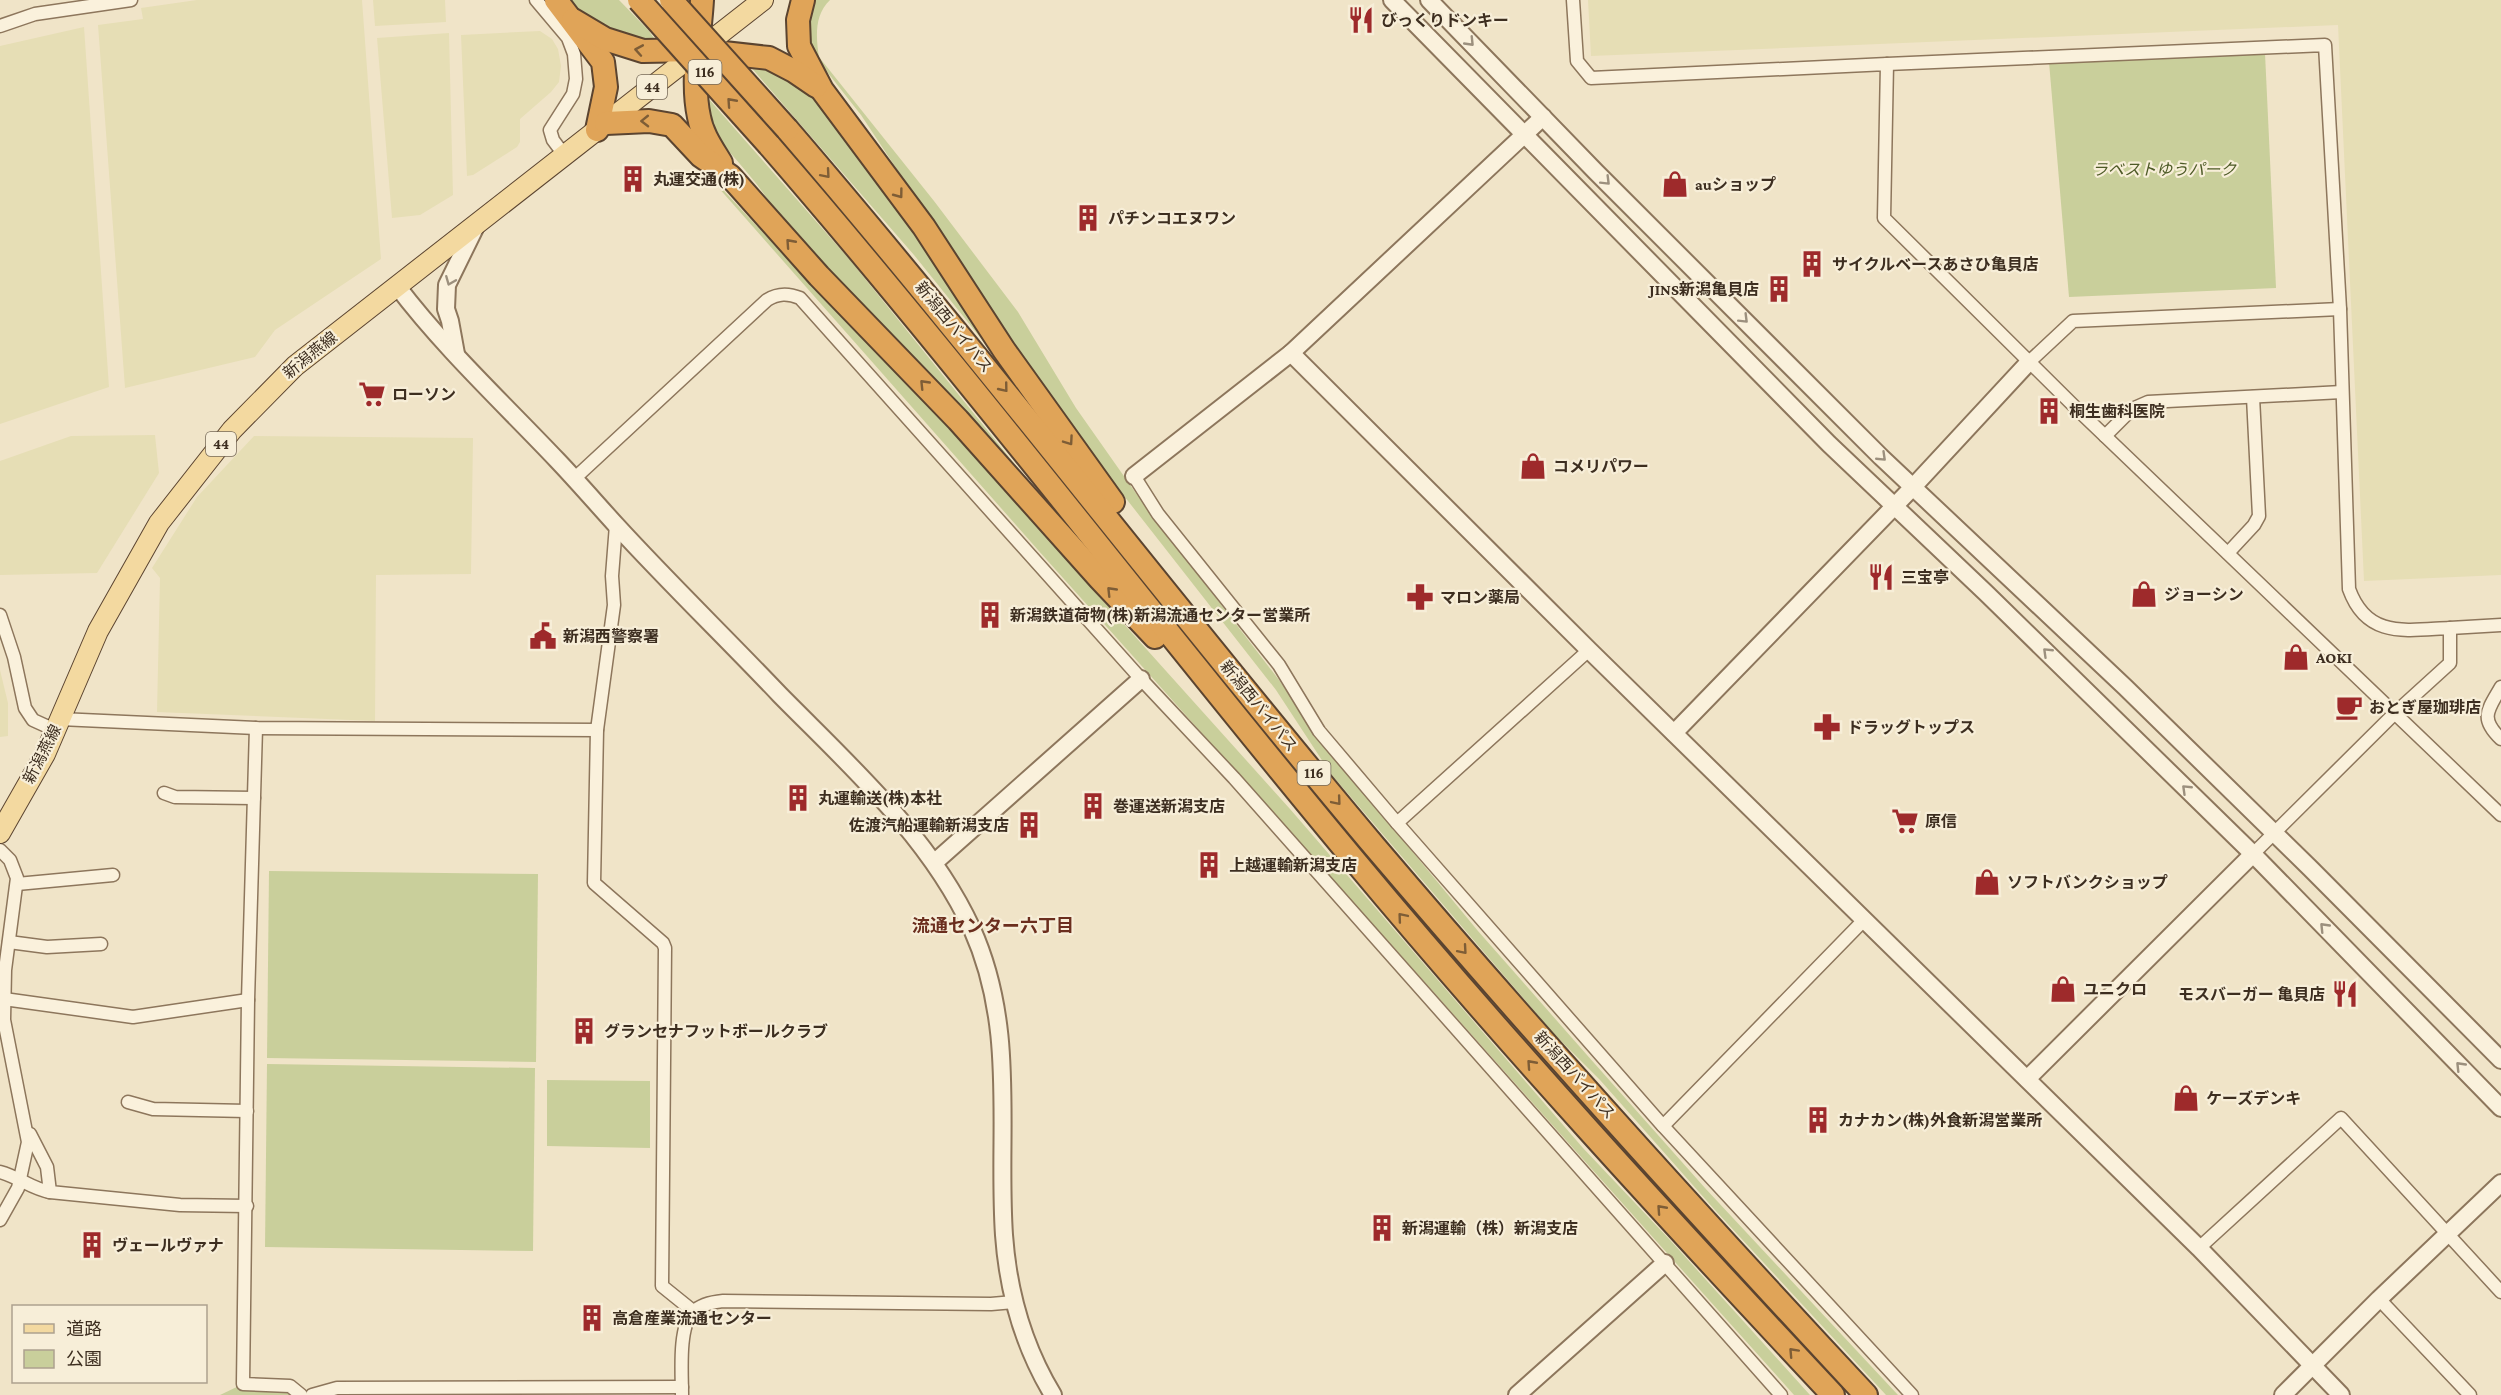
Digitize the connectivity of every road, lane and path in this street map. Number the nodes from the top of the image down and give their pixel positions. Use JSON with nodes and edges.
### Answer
{"nodes":[{"id":1,"x":131,"y":0,"type":"edge"},
{"id":2,"x":536,"y":0,"type":"edge"},
{"id":3,"x":556,"y":0,"type":"edge"},
{"id":4,"x":639,"y":0,"type":"edge"},
{"id":5,"x":671,"y":0,"type":"edge"},
{"id":6,"x":702,"y":0,"type":"edge"},
{"id":7,"x":764,"y":0,"type":"edge"},
{"id":8,"x":803,"y":0,"type":"edge"},
{"id":9,"x":1392,"y":0,"type":"edge"},
{"id":10,"x":1429,"y":0,"type":"edge"},
{"id":11,"x":1573,"y":0,"type":"edge"},
{"id":12,"x":573,"y":20,"type":"junction"},
{"id":13,"x":0,"y":26,"type":"edge"},
{"id":14,"x":698,"y":50,"type":"junction"},
{"id":15,"x":1887,"y":64,"type":"junction"},
{"id":16,"x":822,"y":90,"type":"junction"},
{"id":17,"x":1543,"y":117,"type":"junction"},
{"id":18,"x":602,"y":127,"type":"junction"},
{"id":19,"x":1523,"y":135,"type":"junction"},
{"id":20,"x":565,"y":156,"type":"junction"},
{"id":21,"x":730,"y":176,"type":"junction"},
{"id":22,"x":475,"y":228,"type":"junction"},
{"id":23,"x":397,"y":286,"type":"junction"},
{"id":24,"x":2340,"y":309,"type":"junction"},
{"id":25,"x":1291,"y":353,"type":"junction"},
{"id":26,"x":456,"y":354,"type":"junction"},
{"id":27,"x":2029,"y":362,"type":"junction"},
{"id":28,"x":2342,"y":392,"type":"junction"},
{"id":29,"x":2253,"y":397,"type":"junction"},
{"id":30,"x":2105,"y":436,"type":"junction"},
{"id":31,"x":1134,"y":476,"type":"joint"},
{"id":32,"x":575,"y":478,"type":"junction"},
{"id":33,"x":1913,"y":487,"type":"junction"},
{"id":34,"x":1894,"y":506,"type":"junction"},
{"id":35,"x":616,"y":525,"type":"junction"},
{"id":36,"x":2228,"y":553,"type":"junction"},
{"id":37,"x":0,"y":615,"type":"edge"},
{"id":38,"x":2501,"y":625,"type":"edge"},
{"id":39,"x":2450,"y":628,"type":"junction"},
{"id":40,"x":1589,"y":650,"type":"junction"},
{"id":41,"x":1141,"y":679,"type":"junction"},
{"id":42,"x":2501,"y":687,"type":"edge"},
{"id":43,"x":2395,"y":713,"type":"junction"},
{"id":44,"x":58,"y":724,"type":"junction"},
{"id":45,"x":256,"y":728,"type":"junction"},
{"id":46,"x":597,"y":730,"type":"junction"},
{"id":47,"x":1674,"y":733,"type":"junction"},
{"id":48,"x":1284,"y":738,"type":"junction"},
{"id":49,"x":2501,"y":739,"type":"edge"},
{"id":50,"x":1268,"y":755,"type":"junction"},
{"id":51,"x":164,"y":793,"type":"dead end"},
{"id":52,"x":254,"y":798,"type":"junction"},
{"id":53,"x":2501,"y":815,"type":"edge"},
{"id":54,"x":1397,"y":823,"type":"junction"},
{"id":55,"x":0,"y":833,"type":"edge"},
{"id":56,"x":2274,"y":833,"type":"junction"},
{"id":57,"x":0,"y":850,"type":"edge"},
{"id":58,"x":2253,"y":854,"type":"junction"},
{"id":59,"x":935,"y":862,"type":"junction"},
{"id":60,"x":113,"y":875,"type":"dead end"},
{"id":61,"x":17,"y":884,"type":"junction"},
{"id":62,"x":1864,"y":920,"type":"junction"},
{"id":63,"x":9,"y":942,"type":"junction"},
{"id":64,"x":101,"y":944,"type":"dead end"},
{"id":65,"x":4,"y":999,"type":"junction"},
{"id":66,"x":248,"y":1000,"type":"junction"},
{"id":67,"x":2501,"y":1060,"type":"edge"},
{"id":68,"x":2027,"y":1079,"type":"junction"},
{"id":69,"x":128,"y":1101,"type":"dead end"},
{"id":70,"x":2501,"y":1108,"type":"edge"},
{"id":71,"x":247,"y":1111,"type":"junction"},
{"id":72,"x":26,"y":1125,"type":"junction"},
{"id":73,"x":1664,"y":1126,"type":"junction"},
{"id":74,"x":0,"y":1172,"type":"edge"},
{"id":75,"x":22,"y":1179,"type":"junction"},
{"id":76,"x":2501,"y":1184,"type":"edge"},
{"id":77,"x":50,"y":1192,"type":"junction"},
{"id":78,"x":247,"y":1206,"type":"junction"},
{"id":79,"x":0,"y":1220,"type":"edge"},
{"id":80,"x":2448,"y":1233,"type":"junction"},
{"id":81,"x":2199,"y":1248,"type":"junction"},
{"id":82,"x":1665,"y":1263,"type":"junction"},
{"id":83,"x":2501,"y":1292,"type":"edge"},
{"id":84,"x":2379,"y":1299,"type":"junction"},
{"id":85,"x":1014,"y":1302,"type":"junction"},
{"id":86,"x":693,"y":1311,"type":"junction"},
{"id":87,"x":2313,"y":1365,"type":"junction"},
{"id":88,"x":682,"y":1391,"type":"edge"},
{"id":89,"x":301,"y":1395,"type":"edge"},
{"id":90,"x":312,"y":1395,"type":"edge"},
{"id":91,"x":1053,"y":1395,"type":"edge"},
{"id":92,"x":1517,"y":1395,"type":"edge"},
{"id":93,"x":1781,"y":1395,"type":"edge"},
{"id":94,"x":1833,"y":1395,"type":"edge"},
{"id":95,"x":1866,"y":1395,"type":"edge"},
{"id":96,"x":1912,"y":1395,"type":"edge"},
{"id":97,"x":2283,"y":1395,"type":"edge"},
{"id":98,"x":2341,"y":1395,"type":"edge"},
{"id":99,"x":2469,"y":1395,"type":"edge"}],
"edges":[{"from":1,"to":13,"type":"street"},
{"from":2,"to":20,"type":"street"},
{"from":3,"to":12,"type":"highway"},
{"from":50,"to":4,"type":"highway","name":"新潟西バイパス","number":"116","one_way":true,"bridge":true},
{"from":5,"to":48,"type":"highway","name":"新潟西バイパス","number":"116","one_way":true,"bridge":true},
{"from":6,"to":14,"type":"highway"},
{"from":7,"to":14,"type":"main road","name":"新潟燕線","number":"44"},
{"from":8,"to":16,"type":"highway"},
{"from":9,"to":19,"type":"street"},
{"from":10,"to":17,"type":"street","one_way":true},
{"from":11,"to":15,"type":"street"},
{"from":14,"to":12,"type":"highway","one_way":true},
{"from":12,"to":18,"type":"highway"},
{"from":14,"to":16,"type":"highway"},
{"from":14,"to":18,"type":"main road","name":"新潟燕線","number":"44"},
{"from":14,"to":21,"type":"highway"},
{"from":15,"to":24,"type":"street"},
{"from":15,"to":27,"type":"street"},
{"from":16,"to":48,"type":"highway","one_way":true},
{"from":17,"to":19,"type":"street"},
{"from":17,"to":33,"type":"street","one_way":true},
{"from":18,"to":20,"type":"main road","name":"新潟燕線","number":"44"},
{"from":21,"to":18,"type":"highway","one_way":true},
{"from":19,"to":25,"type":"street"},
{"from":19,"to":34,"type":"street"},
{"from":20,"to":22,"type":"main road","name":"新潟燕線","number":"44"},
{"from":50,"to":21,"type":"highway","one_way":true},
{"from":22,"to":23,"type":"main road","name":"新潟燕線","number":"44"},
{"from":22,"to":26,"type":"street","one_way":true},
{"from":23,"to":26,"type":"street"},
{"from":23,"to":44,"type":"main road","name":"新潟燕線","number":"44"},
{"from":24,"to":27,"type":"street"},
{"from":24,"to":28,"type":"street"},
{"from":25,"to":31,"type":"street"},
{"from":25,"to":40,"type":"street"},
{"from":26,"to":32,"type":"street"},
{"from":27,"to":30,"type":"street"},
{"from":27,"to":33,"type":"street"},
{"from":28,"to":29,"type":"street"},
{"from":28,"to":39,"type":"street"},
{"from":29,"to":30,"type":"street"},
{"from":29,"to":36,"type":"street"},
{"from":30,"to":36,"type":"street"},
{"from":31,"to":54,"type":"street"},
{"from":32,"to":35,"type":"street"},
{"from":32,"to":41,"type":"street"},
{"from":33,"to":34,"type":"street"},
{"from":33,"to":56,"type":"street"},
{"from":34,"to":47,"type":"street"},
{"from":58,"to":34,"type":"street","one_way":true},
{"from":35,"to":46,"type":"street"},
{"from":35,"to":59,"type":"street"},
{"from":36,"to":43,"type":"street"},
{"from":37,"to":44,"type":"street"},
{"from":38,"to":39,"type":"street"},
{"from":39,"to":43,"type":"street"},
{"from":40,"to":47,"type":"street"},
{"from":40,"to":54,"type":"street"},
{"from":41,"to":59,"type":"street"},
{"from":41,"to":82,"type":"street"},
{"from":42,"to":49,"type":"street"},
{"from":43,"to":53,"type":"street"},
{"from":43,"to":56,"type":"street"},
{"from":44,"to":45,"type":"street"},
{"from":44,"to":55,"type":"main road","name":"新潟燕線","number":"44"},
{"from":45,"to":46,"type":"street"},
{"from":45,"to":52,"type":"street"},
{"from":46,"to":86,"type":"street"},
{"from":47,"to":62,"type":"street"},
{"from":48,"to":95,"type":"highway","name":"新潟西バイパス","number":"116","one_way":true},
{"from":94,"to":50,"type":"highway","name":"新潟西バイパス","number":"116","one_way":true},
{"from":51,"to":52,"type":"street"},
{"from":52,"to":66,"type":"street"},
{"from":54,"to":73,"type":"street"},
{"from":56,"to":58,"type":"street"},
{"from":56,"to":67,"type":"street"},
{"from":57,"to":61,"type":"street"},
{"from":58,"to":68,"type":"street"},
{"from":70,"to":58,"type":"street","one_way":true},
{"from":59,"to":85,"type":"street"},
{"from":60,"to":61,"type":"street"},
{"from":61,"to":63,"type":"street"},
{"from":62,"to":68,"type":"street"},
{"from":62,"to":73,"type":"street"},
{"from":63,"to":64,"type":"street"},
{"from":63,"to":65,"type":"street"},
{"from":65,"to":66,"type":"street"},
{"from":65,"to":72,"type":"street"},
{"from":66,"to":71,"type":"street"},
{"from":68,"to":81,"type":"street"},
{"from":69,"to":71,"type":"street"},
{"from":71,"to":78,"type":"street"},
{"from":72,"to":75,"type":"street"},
{"from":72,"to":77,"type":"street"},
{"from":73,"to":96,"type":"street"},
{"from":74,"to":75,"type":"street"},
{"from":75,"to":77,"type":"street"},
{"from":75,"to":79,"type":"street"},
{"from":76,"to":80,"type":"street"},
{"from":77,"to":78,"type":"street"},
{"from":78,"to":89,"type":"street"},
{"from":80,"to":81,"type":"street"},
{"from":80,"to":83,"type":"street"},
{"from":80,"to":84,"type":"street"},
{"from":81,"to":87,"type":"street"},
{"from":82,"to":92,"type":"street"},
{"from":82,"to":93,"type":"street"},
{"from":84,"to":87,"type":"street"},
{"from":84,"to":99,"type":"street"},
{"from":85,"to":86,"type":"street"},
{"from":85,"to":91,"type":"street"},
{"from":86,"to":88,"type":"street"},
{"from":87,"to":97,"type":"street"},
{"from":87,"to":98,"type":"street"},
{"from":88,"to":90,"type":"street"}]}
